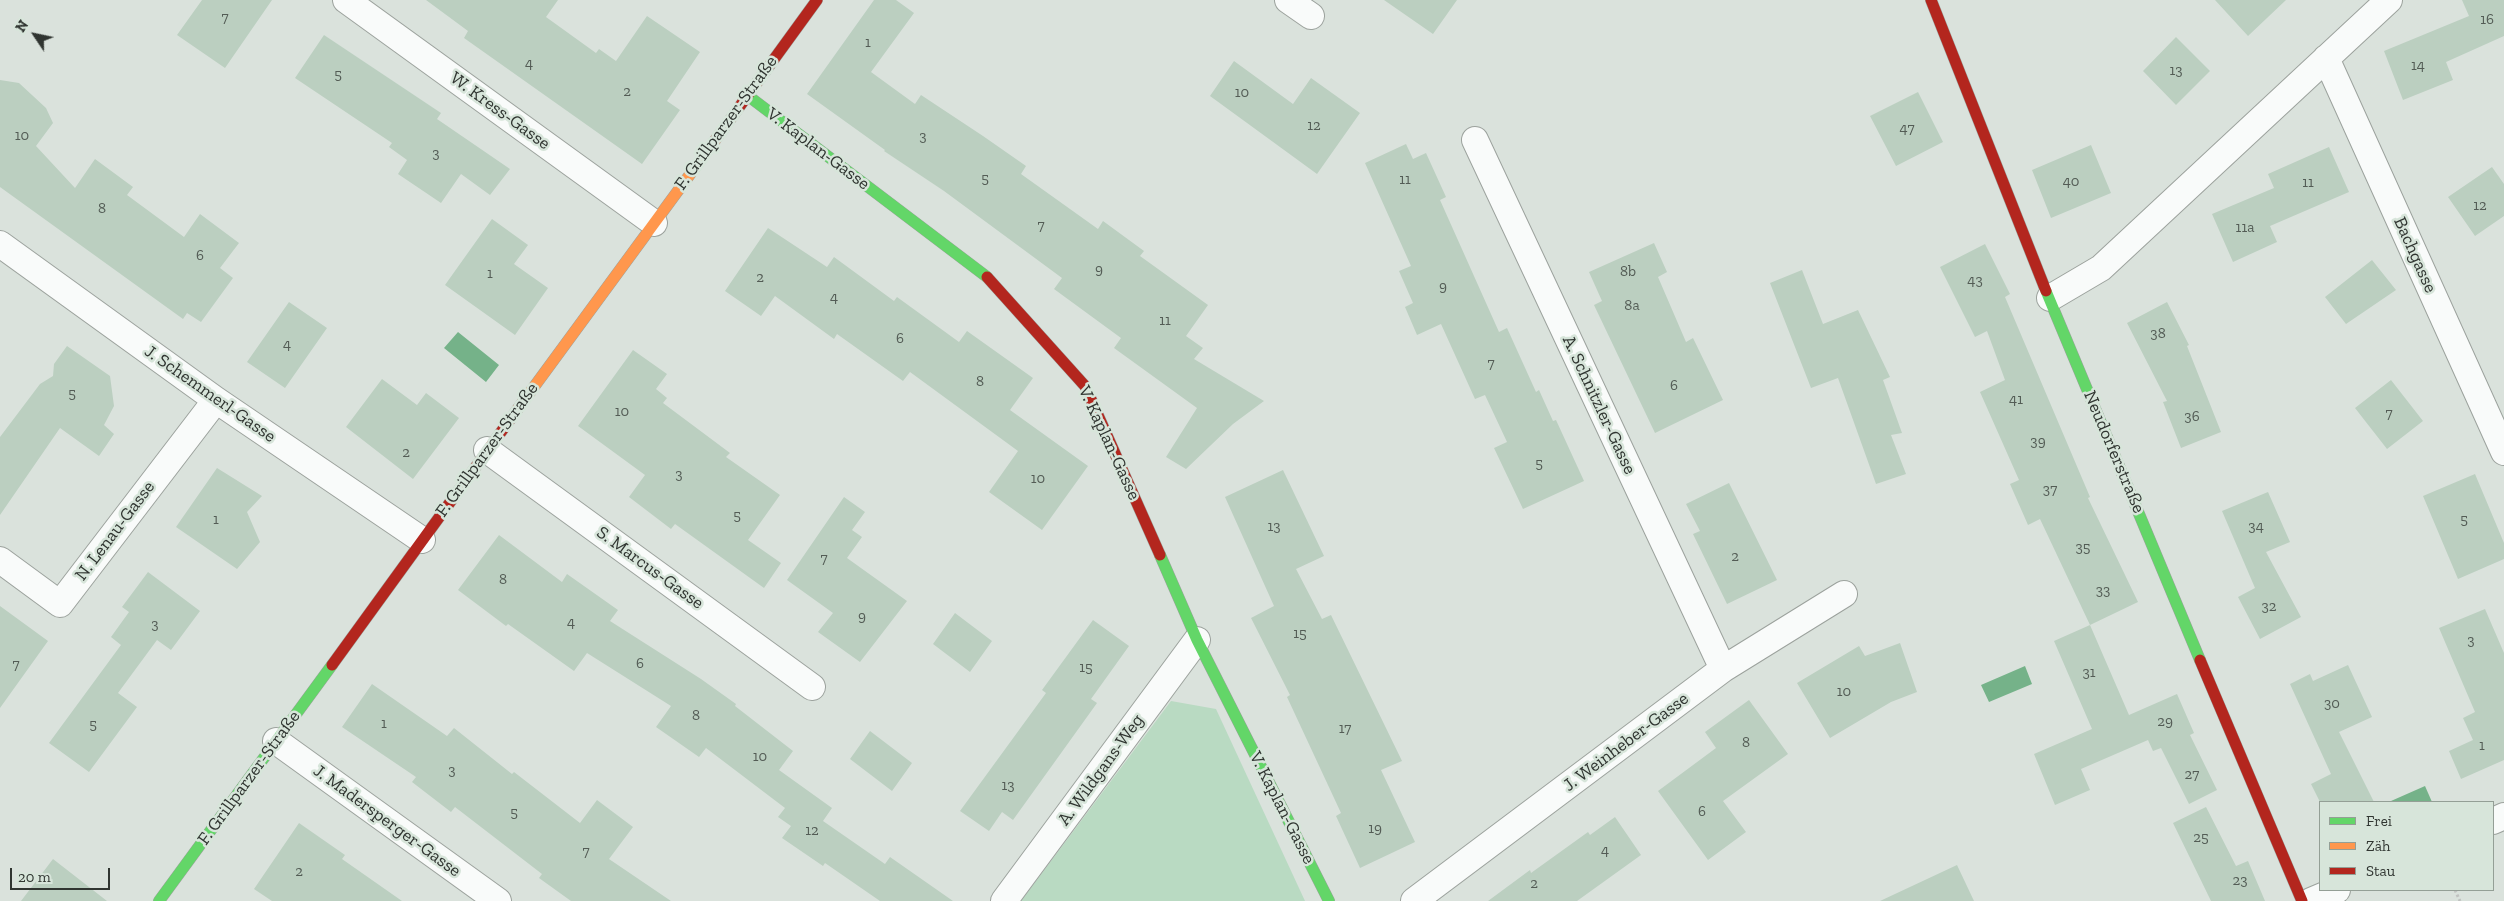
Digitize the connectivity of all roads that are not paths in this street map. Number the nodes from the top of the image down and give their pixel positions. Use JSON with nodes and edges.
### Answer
{"nodes":[{"id":1,"x":346,"y":0,"type":"edge"},
{"id":2,"x":817,"y":0,"type":"edge"},
{"id":3,"x":1288,"y":0,"type":"edge"},
{"id":4,"x":1931,"y":0,"type":"edge"},
{"id":5,"x":2389,"y":0,"type":"edge"},
{"id":6,"x":1311,"y":16,"type":"dead end"},
{"id":7,"x":2326,"y":58,"type":"junction"},
{"id":8,"x":747,"y":96,"type":"junction"},
{"id":9,"x":1474,"y":140,"type":"dead end"},
{"id":10,"x":654,"y":223,"type":"junction"},
{"id":11,"x":0,"y":244,"type":"edge"},
{"id":12,"x":2050,"y":298,"type":"junction"},
{"id":13,"x":216,"y":400,"type":"junction"},
{"id":14,"x":488,"y":450,"type":"junction"},
{"id":15,"x":2504,"y":452,"type":"edge"},
{"id":16,"x":422,"y":540,"type":"junction"},
{"id":17,"x":0,"y":560,"type":"edge"},
{"id":18,"x":1844,"y":594,"type":"dead end"},
{"id":19,"x":1197,"y":640,"type":"junction"},
{"id":20,"x":1723,"y":669,"type":"junction"},
{"id":21,"x":812,"y":687,"type":"dead end"},
{"id":22,"x":276,"y":741,"type":"junction"},
{"id":23,"x":2335,"y":891,"type":"edge"},
{"id":24,"x":159,"y":901,"type":"edge"},
{"id":25,"x":498,"y":901,"type":"edge"},
{"id":26,"x":1004,"y":901,"type":"edge"},
{"id":27,"x":1329,"y":901,"type":"edge"},
{"id":28,"x":1414,"y":901,"type":"edge"},
{"id":29,"x":2302,"y":901,"type":"edge"},
{"id":30,"x":2311,"y":901,"type":"edge"}],
"edges":[{"from":1,"to":10,"type":"street","name":"W. Kress-Gasse"},
{"from":2,"to":8,"type":"street","name":"F. Grillparzer-Straße"},
{"from":3,"to":6,"type":"street"},
{"from":4,"to":12,"type":"street","name":"Neudorferstraße"},
{"from":5,"to":7,"type":"street"},
{"from":7,"to":12,"type":"street"},
{"from":7,"to":15,"type":"street","name":"Bachgasse"},
{"from":8,"to":10,"type":"street","name":"F. Grillparzer-Straße"},
{"from":8,"to":19,"type":"street","name":"V. Kaplan-Gasse"},
{"from":9,"to":20,"type":"street","name":"A. Schnitzler-Gasse"},
{"from":10,"to":14,"type":"street","name":"F. Grillparzer-Straße"},
{"from":11,"to":13,"type":"street","name":"J. Schemmerl-Gasse"},
{"from":12,"to":29,"type":"street","name":"Neudorferstraße"},
{"from":13,"to":16,"type":"street","name":"J. Schemmerl-Gasse"},
{"from":13,"to":17,"type":"street","name":"N. Lenau-Gasse"},
{"from":14,"to":16,"type":"street","name":"F. Grillparzer-Straße"},
{"from":14,"to":21,"type":"street","name":"S. Marcus-Gasse"},
{"from":16,"to":22,"type":"street","name":"F. Grillparzer-Straße"},
{"from":18,"to":20,"type":"street","name":"J. Weinheber-Gasse"},
{"from":19,"to":26,"type":"street","name":"A. Wildgans-Weg"},
{"from":19,"to":27,"type":"street","name":"V. Kaplan-Gasse"},
{"from":20,"to":28,"type":"street","name":"J. Weinheber-Gasse"},
{"from":22,"to":24,"type":"street","name":"F. Grillparzer-Straße"},
{"from":22,"to":25,"type":"street","name":"J. Madersperger-Gasse"},
{"from":23,"to":30,"type":"street"}]}
